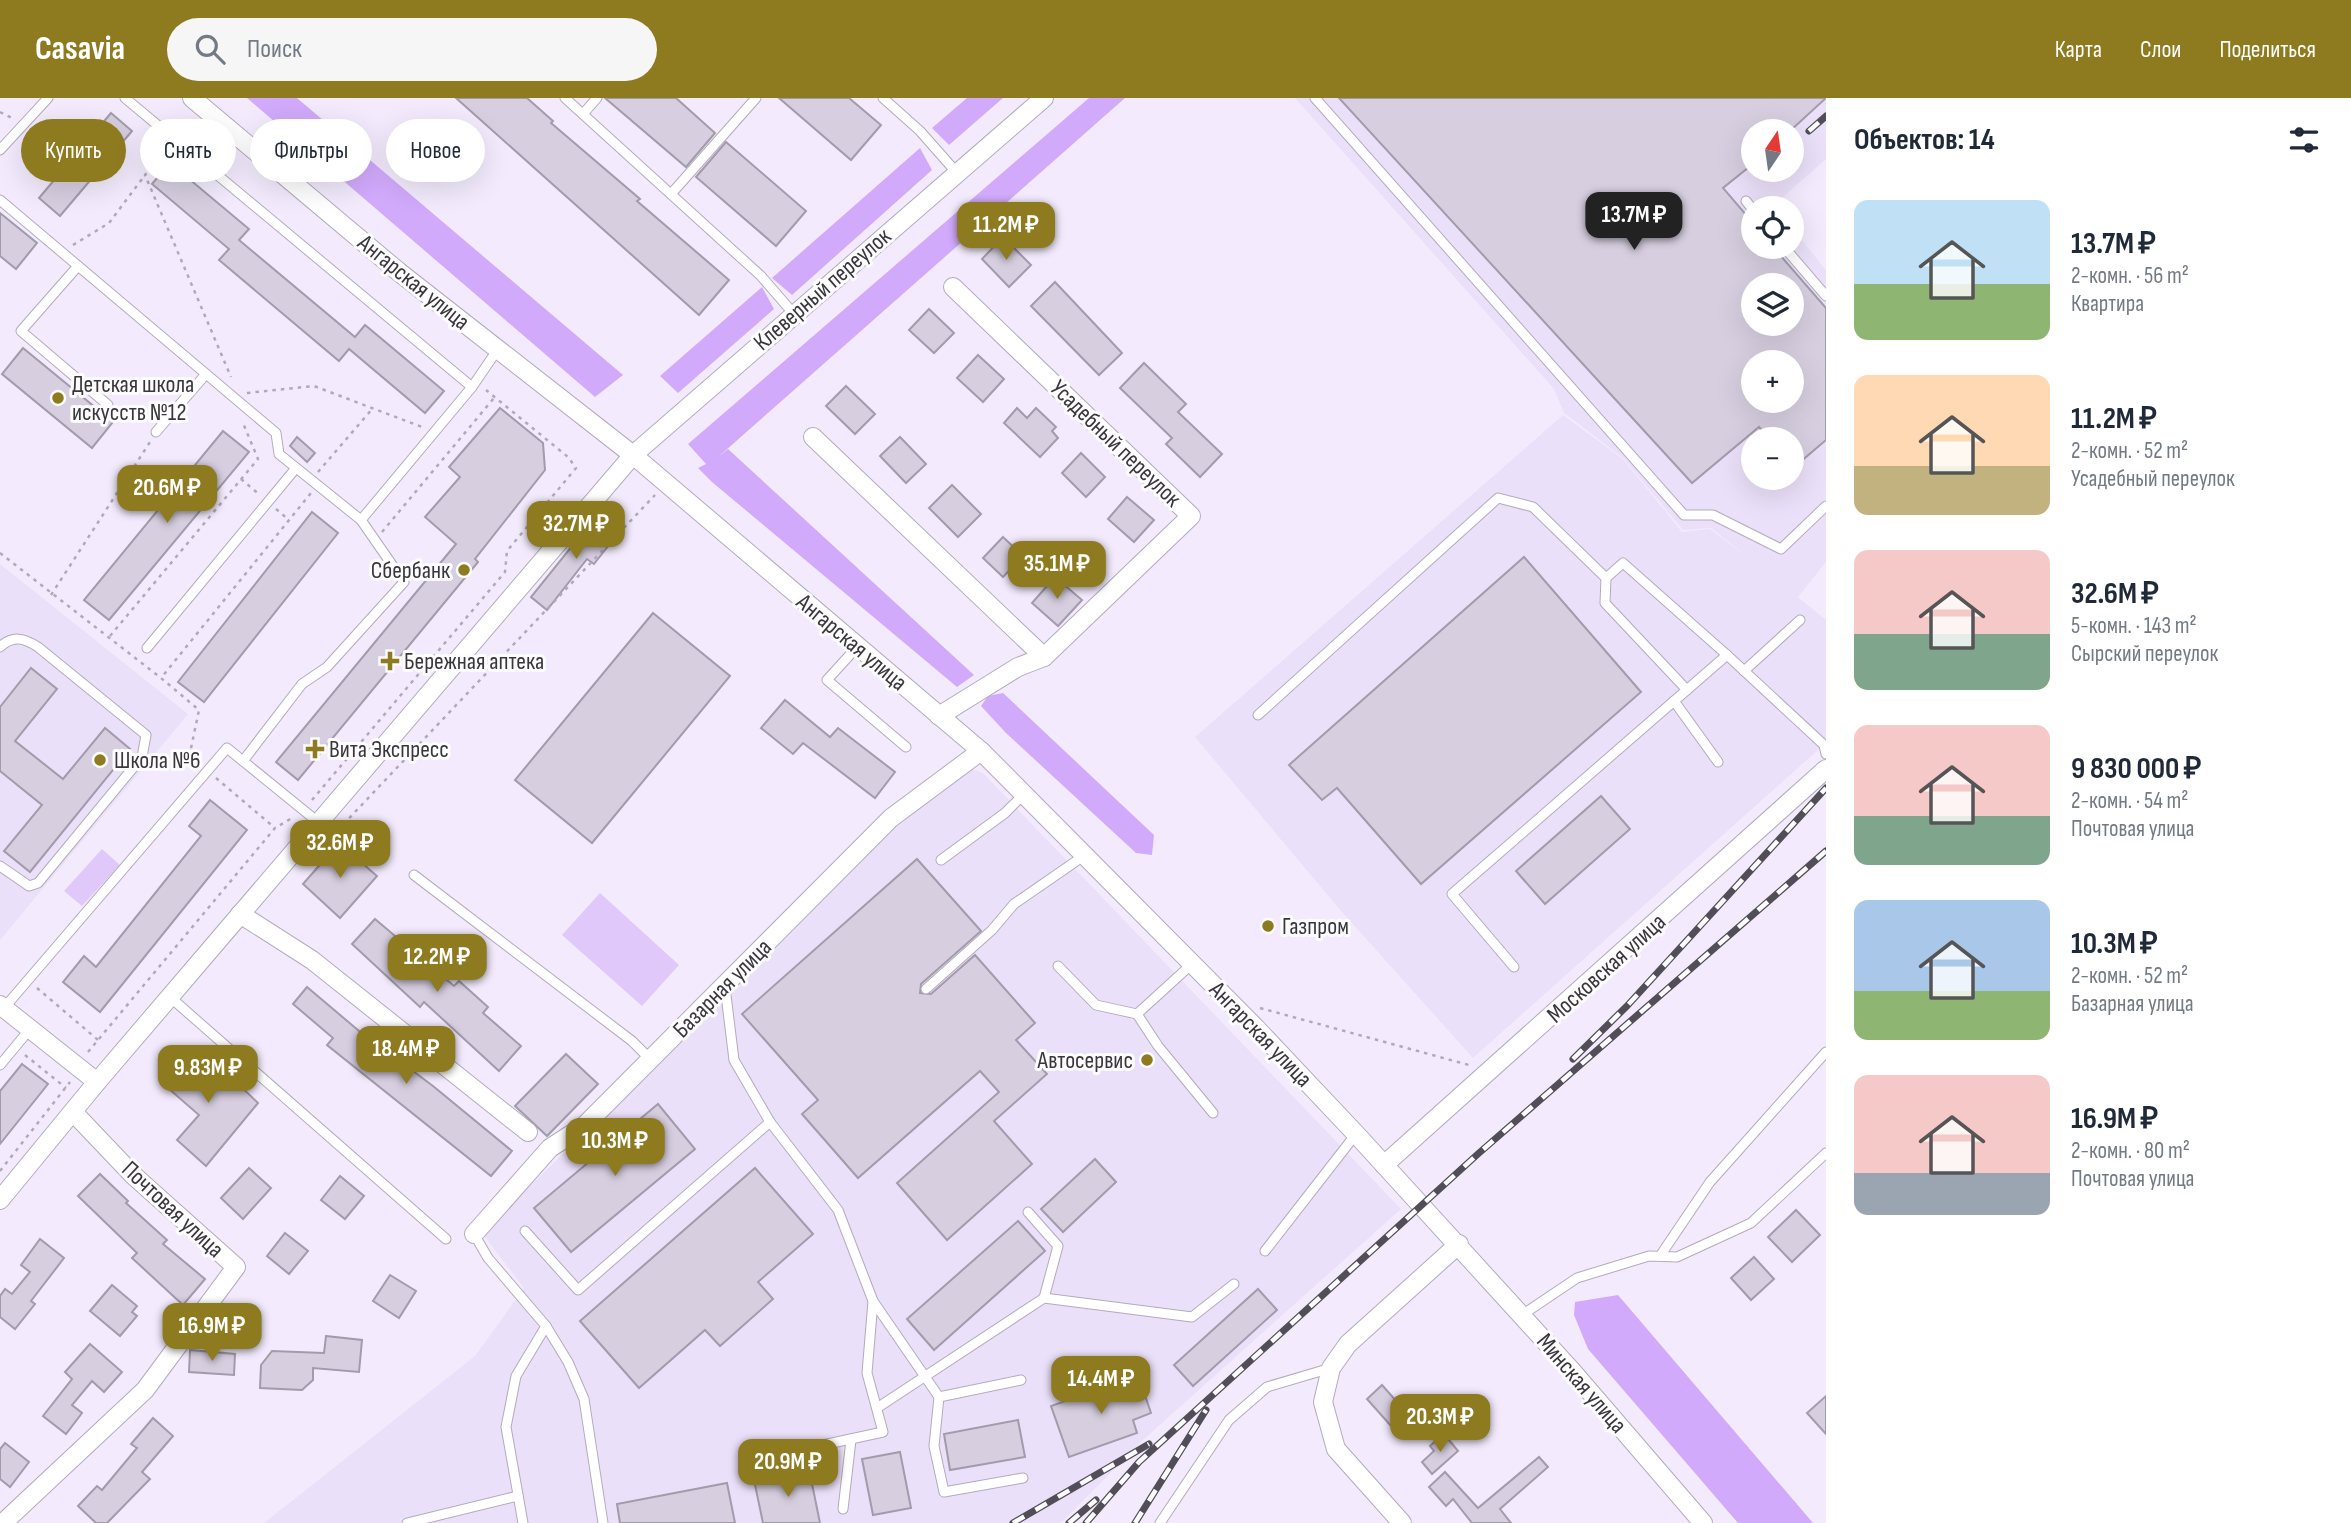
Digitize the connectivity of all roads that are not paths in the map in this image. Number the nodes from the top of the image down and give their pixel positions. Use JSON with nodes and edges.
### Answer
{"nodes":[{"id":1,"x":48,"y":98,"type":"edge"},
{"id":2,"x":125,"y":98,"type":"edge"},
{"id":3,"x":192,"y":98,"type":"edge"},
{"id":4,"x":565,"y":98,"type":"edge"},
{"id":5,"x":597,"y":98,"type":"edge"},
{"id":6,"x":756,"y":98,"type":"edge"},
{"id":7,"x":883,"y":98,"type":"edge"},
{"id":8,"x":1044,"y":98,"type":"edge"},
{"id":9,"x":1315,"y":98,"type":"edge"},
{"id":10,"x":583,"y":114,"type":"junction"},
{"id":11,"x":0,"y":150,"type":"edge"},
{"id":12,"x":957,"y":173,"type":"junction"},
{"id":13,"x":671,"y":194,"type":"junction"},
{"id":14,"x":0,"y":200,"type":"edge"},
{"id":15,"x":1794,"y":259,"type":"edge"},
{"id":16,"x":78,"y":266,"type":"junction"},
{"id":17,"x":953,"y":287,"type":"dead end"},
{"id":18,"x":1826,"y":296,"type":"edge"},
{"id":19,"x":793,"y":313,"type":"junction"},
{"id":20,"x":498,"y":349,"type":"junction"},
{"id":21,"x":206,"y":374,"type":"junction"},
{"id":22,"x":474,"y":384,"type":"junction"},
{"id":23,"x":108,"y":405,"type":"dead end"},
{"id":24,"x":156,"y":432,"type":"road end"},
{"id":25,"x":813,"y":437,"type":"dead end"},
{"id":26,"x":633,"y":455,"type":"junction"},
{"id":27,"x":296,"y":468,"type":"junction"},
{"id":28,"x":1826,"y":506,"type":"edge"},
{"id":29,"x":361,"y":520,"type":"junction"},
{"id":30,"x":1606,"y":578,"type":"junction"},
{"id":31,"x":1800,"y":620,"type":"dead end"},
{"id":32,"x":0,"y":647,"type":"edge"},
{"id":33,"x":857,"y":647,"type":"junction"},
{"id":34,"x":147,"y":648,"type":"dead end"},
{"id":35,"x":1727,"y":655,"type":"junction"},
{"id":36,"x":1044,"y":657,"type":"junction"},
{"id":37,"x":1744,"y":671,"type":"junction"},
{"id":38,"x":1687,"y":690,"type":"junction"},
{"id":39,"x":1674,"y":701,"type":"junction"},
{"id":40,"x":1258,"y":715,"type":"dead end"},
{"id":41,"x":939,"y":716,"type":"junction"},
{"id":42,"x":906,"y":747,"type":"dead end"},
{"id":43,"x":981,"y":751,"type":"junction"},
{"id":44,"x":1826,"y":754,"type":"edge"},
{"id":45,"x":243,"y":761,"type":"junction"},
{"id":46,"x":1718,"y":762,"type":"dead end"},
{"id":47,"x":1826,"y":769,"type":"edge"},
{"id":48,"x":1024,"y":794,"type":"junction"},
{"id":49,"x":318,"y":822,"type":"junction"},
{"id":50,"x":1085,"y":855,"type":"junction"},
{"id":51,"x":941,"y":860,"type":"dead end"},
{"id":52,"x":0,"y":866,"type":"edge"},
{"id":53,"x":414,"y":876,"type":"dead end"},
{"id":54,"x":240,"y":914,"type":"junction"},
{"id":55,"x":1193,"y":963,"type":"junction"},
{"id":56,"x":1058,"y":966,"type":"dead end"},
{"id":57,"x":1514,"y":967,"type":"dead end"},
{"id":58,"x":724,"y":985,"type":"junction"},
{"id":59,"x":926,"y":989,"type":"dead end"},
{"id":60,"x":170,"y":997,"type":"junction"},
{"id":61,"x":2,"y":1007,"type":"edge"},
{"id":62,"x":1137,"y":1014,"type":"junction"},
{"id":63,"x":30,"y":1028,"type":"junction"},
{"id":64,"x":1826,"y":1052,"type":"edge"},
{"id":65,"x":650,"y":1060,"type":"junction"},
{"id":66,"x":0,"y":1065,"type":"edge"},
{"id":67,"x":97,"y":1082,"type":"junction"},
{"id":68,"x":74,"y":1113,"type":"junction"},
{"id":69,"x":1213,"y":1113,"type":"dead end"},
{"id":70,"x":770,"y":1122,"type":"junction"},
{"id":71,"x":528,"y":1132,"type":"dead end"},
{"id":72,"x":1356,"y":1134,"type":"junction"},
{"id":73,"x":1826,"y":1153,"type":"edge"},
{"id":74,"x":1384,"y":1166,"type":"junction"},
{"id":75,"x":0,"y":1200,"type":"edge"},
{"id":76,"x":1028,"y":1213,"type":"dead end"},
{"id":77,"x":525,"y":1231,"type":"dead end"},
{"id":78,"x":474,"y":1234,"type":"joint"},
{"id":79,"x":446,"y":1239,"type":"dead end"},
{"id":80,"x":1459,"y":1244,"type":"junction"},
{"id":81,"x":1265,"y":1251,"type":"dead end"},
{"id":82,"x":1660,"y":1256,"type":"junction"},
{"id":83,"x":1234,"y":1284,"type":"dead end"},
{"id":84,"x":1044,"y":1298,"type":"junction"},
{"id":85,"x":873,"y":1301,"type":"junction"},
{"id":86,"x":1522,"y":1315,"type":"junction"},
{"id":87,"x":547,"y":1326,"type":"junction"},
{"id":88,"x":1331,"y":1368,"type":"junction"},
{"id":89,"x":923,"y":1375,"type":"junction"},
{"id":90,"x":1021,"y":1380,"type":"dead end"},
{"id":91,"x":939,"y":1397,"type":"junction"},
{"id":92,"x":877,"y":1408,"type":"junction"},
{"id":93,"x":851,"y":1440,"type":"junction"},
{"id":94,"x":772,"y":1456,"type":"dead end"},
{"id":95,"x":1023,"y":1478,"type":"dead end"},
{"id":96,"x":518,"y":1496,"type":"junction"},
{"id":97,"x":844,"y":1509,"type":"dead end"},
{"id":98,"x":4,"y":1523,"type":"edge"},
{"id":99,"x":407,"y":1523,"type":"edge"},
{"id":100,"x":523,"y":1523,"type":"edge"},
{"id":101,"x":603,"y":1523,"type":"edge"},
{"id":102,"x":1160,"y":1523,"type":"edge"},
{"id":103,"x":1402,"y":1523,"type":"edge"},
{"id":104,"x":1703,"y":1523,"type":"edge"}],
"edges":[{"from":1,"to":11,"type":"lane"},
{"from":2,"to":22,"type":"lane"},
{"from":3,"to":20,"type":"street","name":"Ангарская улица"},
{"from":4,"to":10,"type":"lane"},
{"from":5,"to":10,"type":"lane"},
{"from":6,"to":13,"type":"lane"},
{"from":7,"to":12,"type":"lane"},
{"from":8,"to":12,"type":"street","name":"Клеверный переулок"},
{"from":9,"to":28,"type":"lane"},
{"from":10,"to":13,"type":"lane"},
{"from":12,"to":19,"type":"street","name":"Клеверный переулок"},
{"from":13,"to":19,"type":"lane"},
{"from":14,"to":16,"type":"lane"},
{"from":15,"to":18,"type":"lane"},
{"from":16,"to":21,"type":"lane"},
{"from":16,"to":23,"type":"lane"},
{"from":17,"to":36,"type":"street","name":"Усадебный переулок"},
{"from":19,"to":26,"type":"street","name":"Клеверный переулок"},
{"from":20,"to":22,"type":"lane"},
{"from":20,"to":26,"type":"street","name":"Ангарская улица"},
{"from":21,"to":24,"type":"lane"},
{"from":21,"to":27,"type":"lane"},
{"from":22,"to":29,"type":"lane"},
{"from":25,"to":36,"type":"street"},
{"from":26,"to":33,"type":"street","name":"Ангарская улица"},
{"from":26,"to":49,"type":"street","name":"Клеверный переулок"},
{"from":27,"to":29,"type":"lane"},
{"from":27,"to":34,"type":"lane"},
{"from":29,"to":45,"type":"lane"},
{"from":30,"to":35,"type":"lane"},
{"from":30,"to":38,"type":"lane"},
{"from":30,"to":40,"type":"lane"},
{"from":31,"to":37,"type":"lane"},
{"from":32,"to":52,"type":"lane"},
{"from":33,"to":41,"type":"street","name":"Ангарская улица"},
{"from":33,"to":42,"type":"lane"},
{"from":35,"to":37,"type":"lane"},
{"from":35,"to":38,"type":"lane"},
{"from":36,"to":41,"type":"street","name":"Усадебный переулок"},
{"from":37,"to":44,"type":"lane"},
{"from":38,"to":39,"type":"lane"},
{"from":39,"to":46,"type":"lane"},
{"from":39,"to":57,"type":"lane"},
{"from":41,"to":43,"type":"street","name":"Ангарская улица"},
{"from":43,"to":48,"type":"street","name":"Ангарская улица"},
{"from":43,"to":58,"type":"street","name":"Базарная улица"},
{"from":45,"to":49,"type":"lane"},
{"from":45,"to":61,"type":"lane"},
{"from":47,"to":74,"type":"street","name":"Московская улица"},
{"from":48,"to":50,"type":"street","name":"Ангарская улица"},
{"from":48,"to":51,"type":"lane"},
{"from":49,"to":54,"type":"street","name":"Клеверный переулок"},
{"from":50,"to":55,"type":"street","name":"Ангарская улица"},
{"from":50,"to":59,"type":"lane"},
{"from":53,"to":65,"type":"lane"},
{"from":54,"to":60,"type":"street","name":"Клеверный переулок"},
{"from":54,"to":71,"type":"street"},
{"from":55,"to":62,"type":"lane"},
{"from":55,"to":72,"type":"street","name":"Ангарская улица"},
{"from":56,"to":62,"type":"lane"},
{"from":58,"to":65,"type":"street","name":"Базарная улица"},
{"from":58,"to":70,"type":"lane"},
{"from":60,"to":67,"type":"street","name":"Клеверный переулок"},
{"from":60,"to":79,"type":"lane"},
{"from":61,"to":63,"type":"street"},
{"from":62,"to":69,"type":"lane"},
{"from":63,"to":66,"type":"lane"},
{"from":63,"to":67,"type":"street"},
{"from":64,"to":82,"type":"lane"},
{"from":65,"to":78,"type":"street","name":"Базарная улица"},
{"from":67,"to":68,"type":"street","name":"Клеверный переулок"},
{"from":68,"to":75,"type":"street","name":"Клеверный переулок"},
{"from":68,"to":98,"type":"street","name":"Почтовая улица"},
{"from":70,"to":77,"type":"lane"},
{"from":70,"to":85,"type":"lane"},
{"from":72,"to":74,"type":"street","name":"Ангарская улица"},
{"from":72,"to":81,"type":"lane"},
{"from":73,"to":82,"type":"lane"},
{"from":74,"to":80,"type":"street","name":"Ангарская улица"},
{"from":76,"to":84,"type":"lane"},
{"from":78,"to":87,"type":"lane"},
{"from":80,"to":86,"type":"street","name":"Минская улица"},
{"from":80,"to":88,"type":"street"},
{"from":82,"to":86,"type":"lane"},
{"from":83,"to":84,"type":"lane"},
{"from":84,"to":89,"type":"lane"},
{"from":85,"to":89,"type":"lane"},
{"from":85,"to":92,"type":"lane"},
{"from":86,"to":104,"type":"street","name":"Минская улица"},
{"from":87,"to":96,"type":"lane"},
{"from":87,"to":101,"type":"lane"},
{"from":88,"to":102,"type":"lane"},
{"from":88,"to":103,"type":"street"},
{"from":89,"to":91,"type":"lane"},
{"from":89,"to":92,"type":"lane"},
{"from":90,"to":91,"type":"lane"},
{"from":91,"to":95,"type":"lane"},
{"from":92,"to":93,"type":"lane"},
{"from":93,"to":94,"type":"lane"},
{"from":93,"to":97,"type":"lane"},
{"from":96,"to":99,"type":"lane"},
{"from":96,"to":100,"type":"lane"}]}
